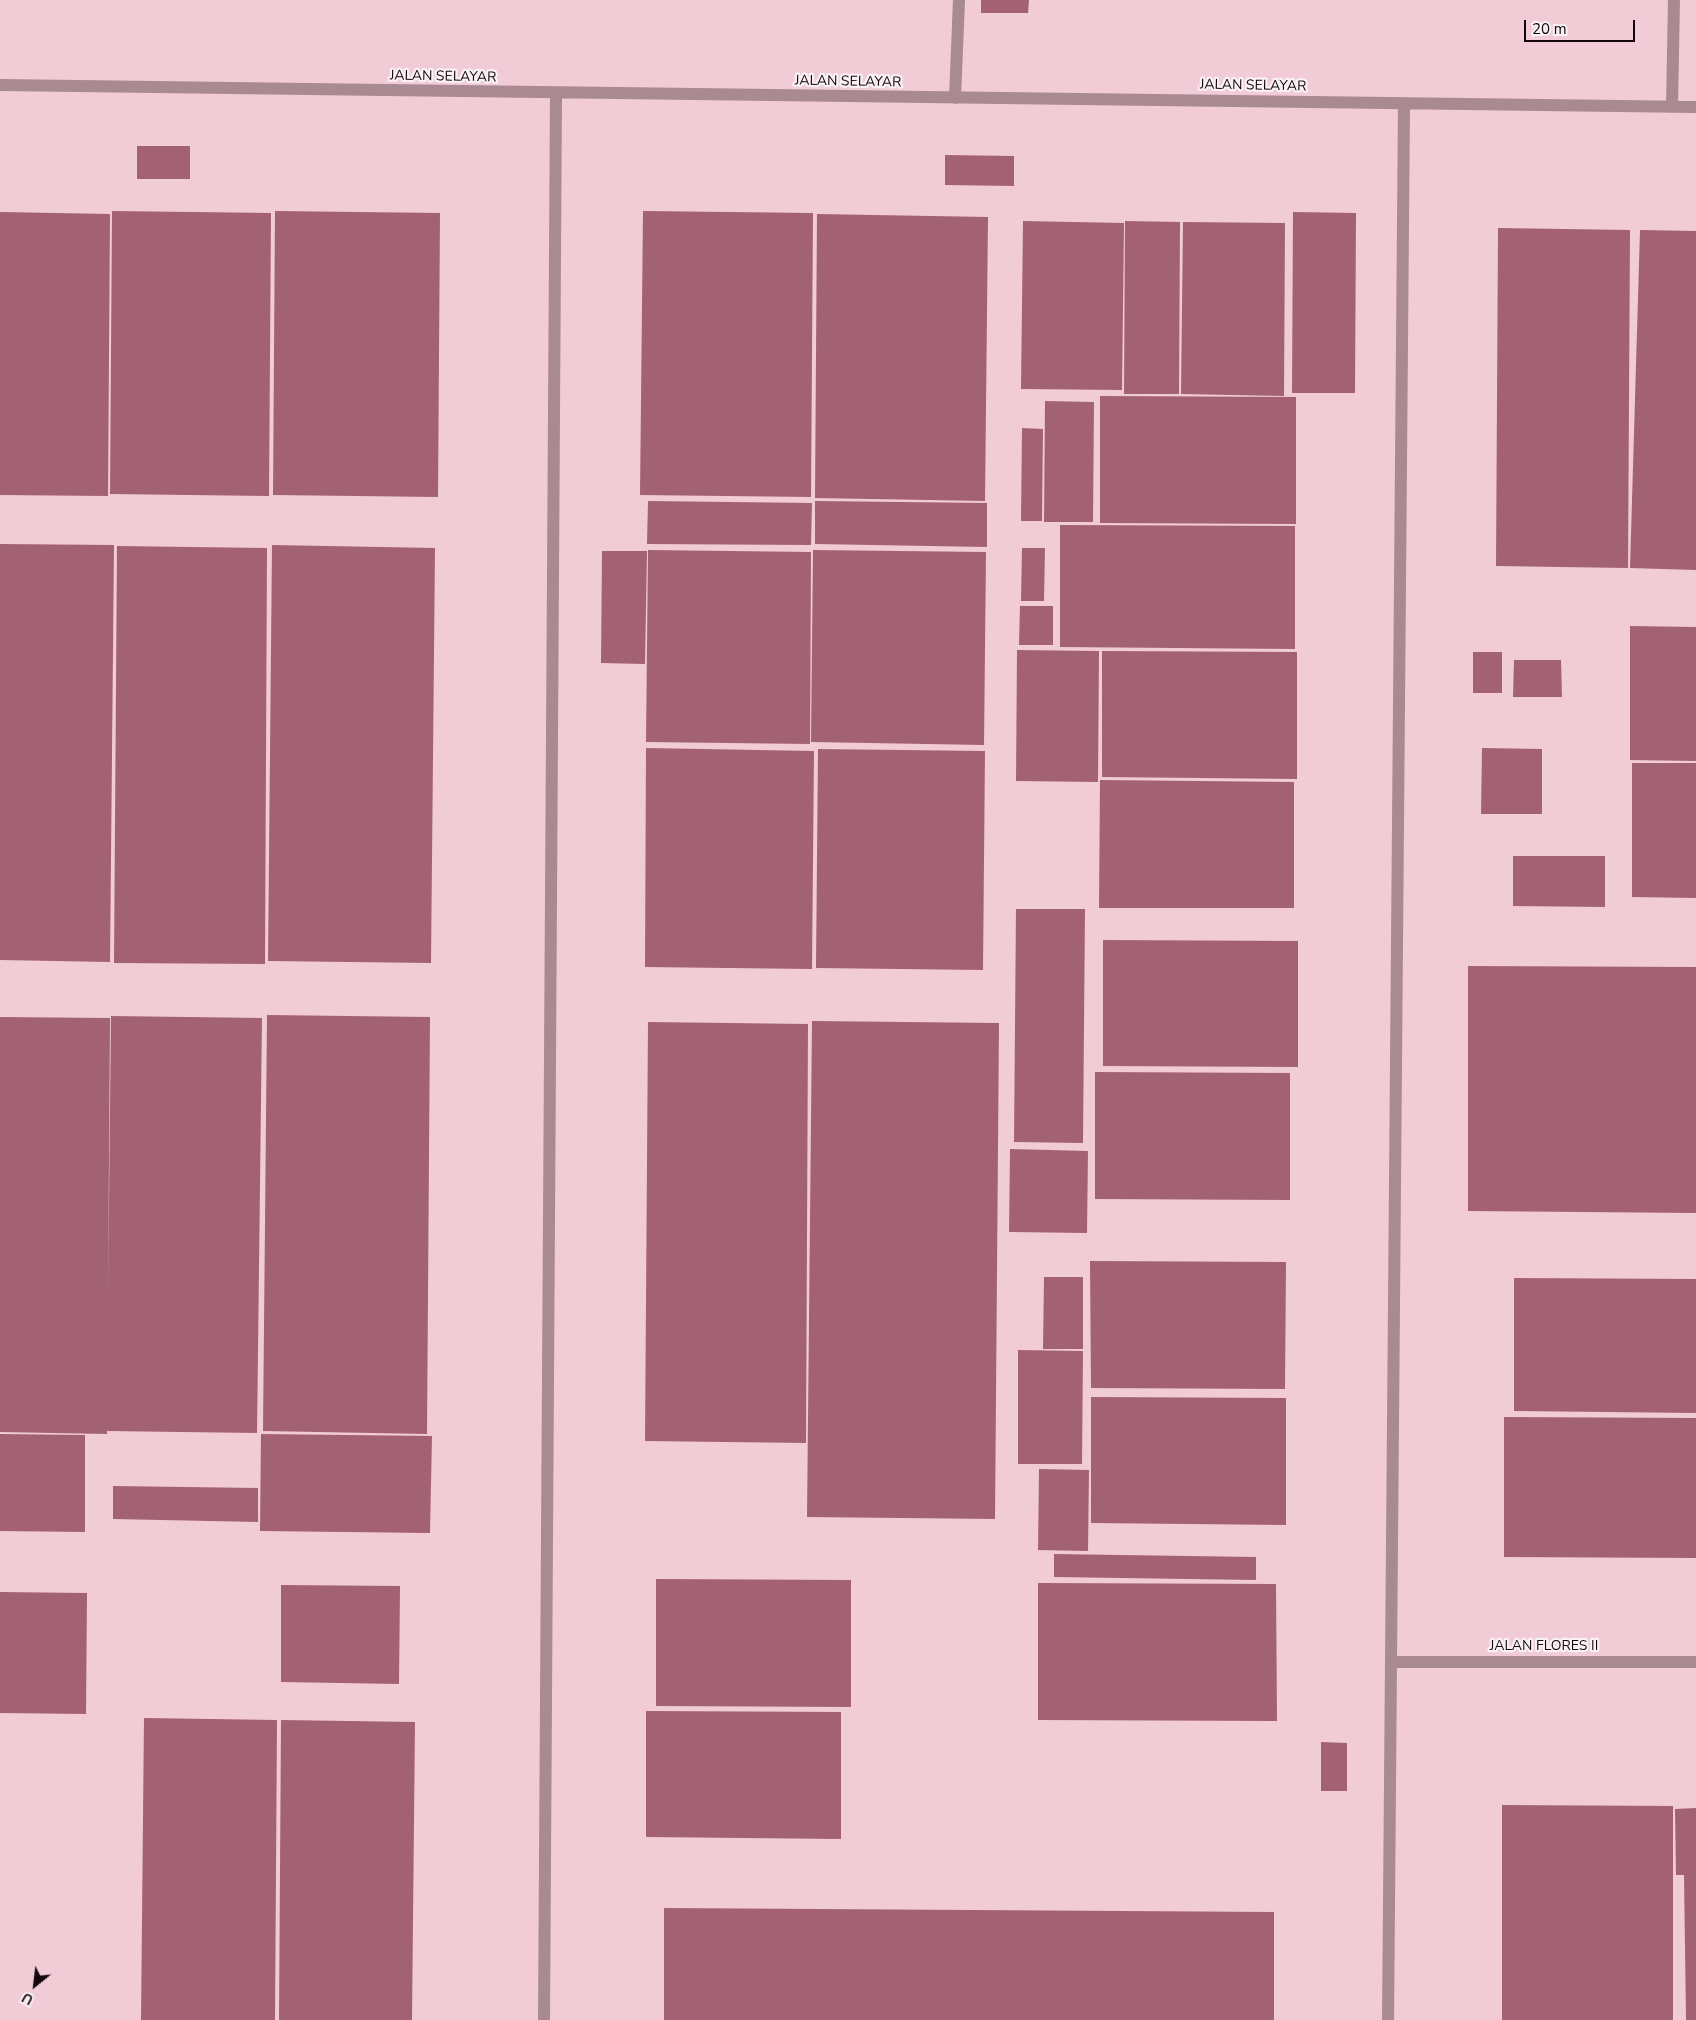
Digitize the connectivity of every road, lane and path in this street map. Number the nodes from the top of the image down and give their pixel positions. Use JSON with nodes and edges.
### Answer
{"nodes":[{"id":1,"x":959,"y":0,"type":"edge"},
{"id":2,"x":1674,"y":0,"type":"edge"},
{"id":3,"x":0,"y":85,"type":"edge"},
{"id":4,"x":556,"y":93,"type":"junction"},
{"id":5,"x":955,"y":98,"type":"junction"},
{"id":6,"x":1404,"y":103,"type":"junction"},
{"id":7,"x":1672,"y":107,"type":"junction"},
{"id":8,"x":1696,"y":107,"type":"edge"},
{"id":9,"x":1392,"y":1662,"type":"junction"},
{"id":10,"x":1696,"y":1662,"type":"edge"},
{"id":11,"x":544,"y":2020,"type":"edge"},
{"id":12,"x":1388,"y":2020,"type":"edge"}],
"edges":[{"from":1,"to":5,"type":"street"},
{"from":2,"to":7,"type":"street"},
{"from":3,"to":4,"type":"street","name":"JALAN SELAYAR"},
{"from":4,"to":5,"type":"street","name":"JALAN SELAYAR"},
{"from":4,"to":11,"type":"street"},
{"from":5,"to":6,"type":"street","name":"JALAN SELAYAR"},
{"from":6,"to":7,"type":"street","name":"JALAN SELAYAR"},
{"from":6,"to":9,"type":"street"},
{"from":7,"to":8,"type":"street","name":"JALAN SELAYAR"},
{"from":9,"to":10,"type":"street","name":"JALAN FLORES II"},
{"from":9,"to":12,"type":"street"}]}
